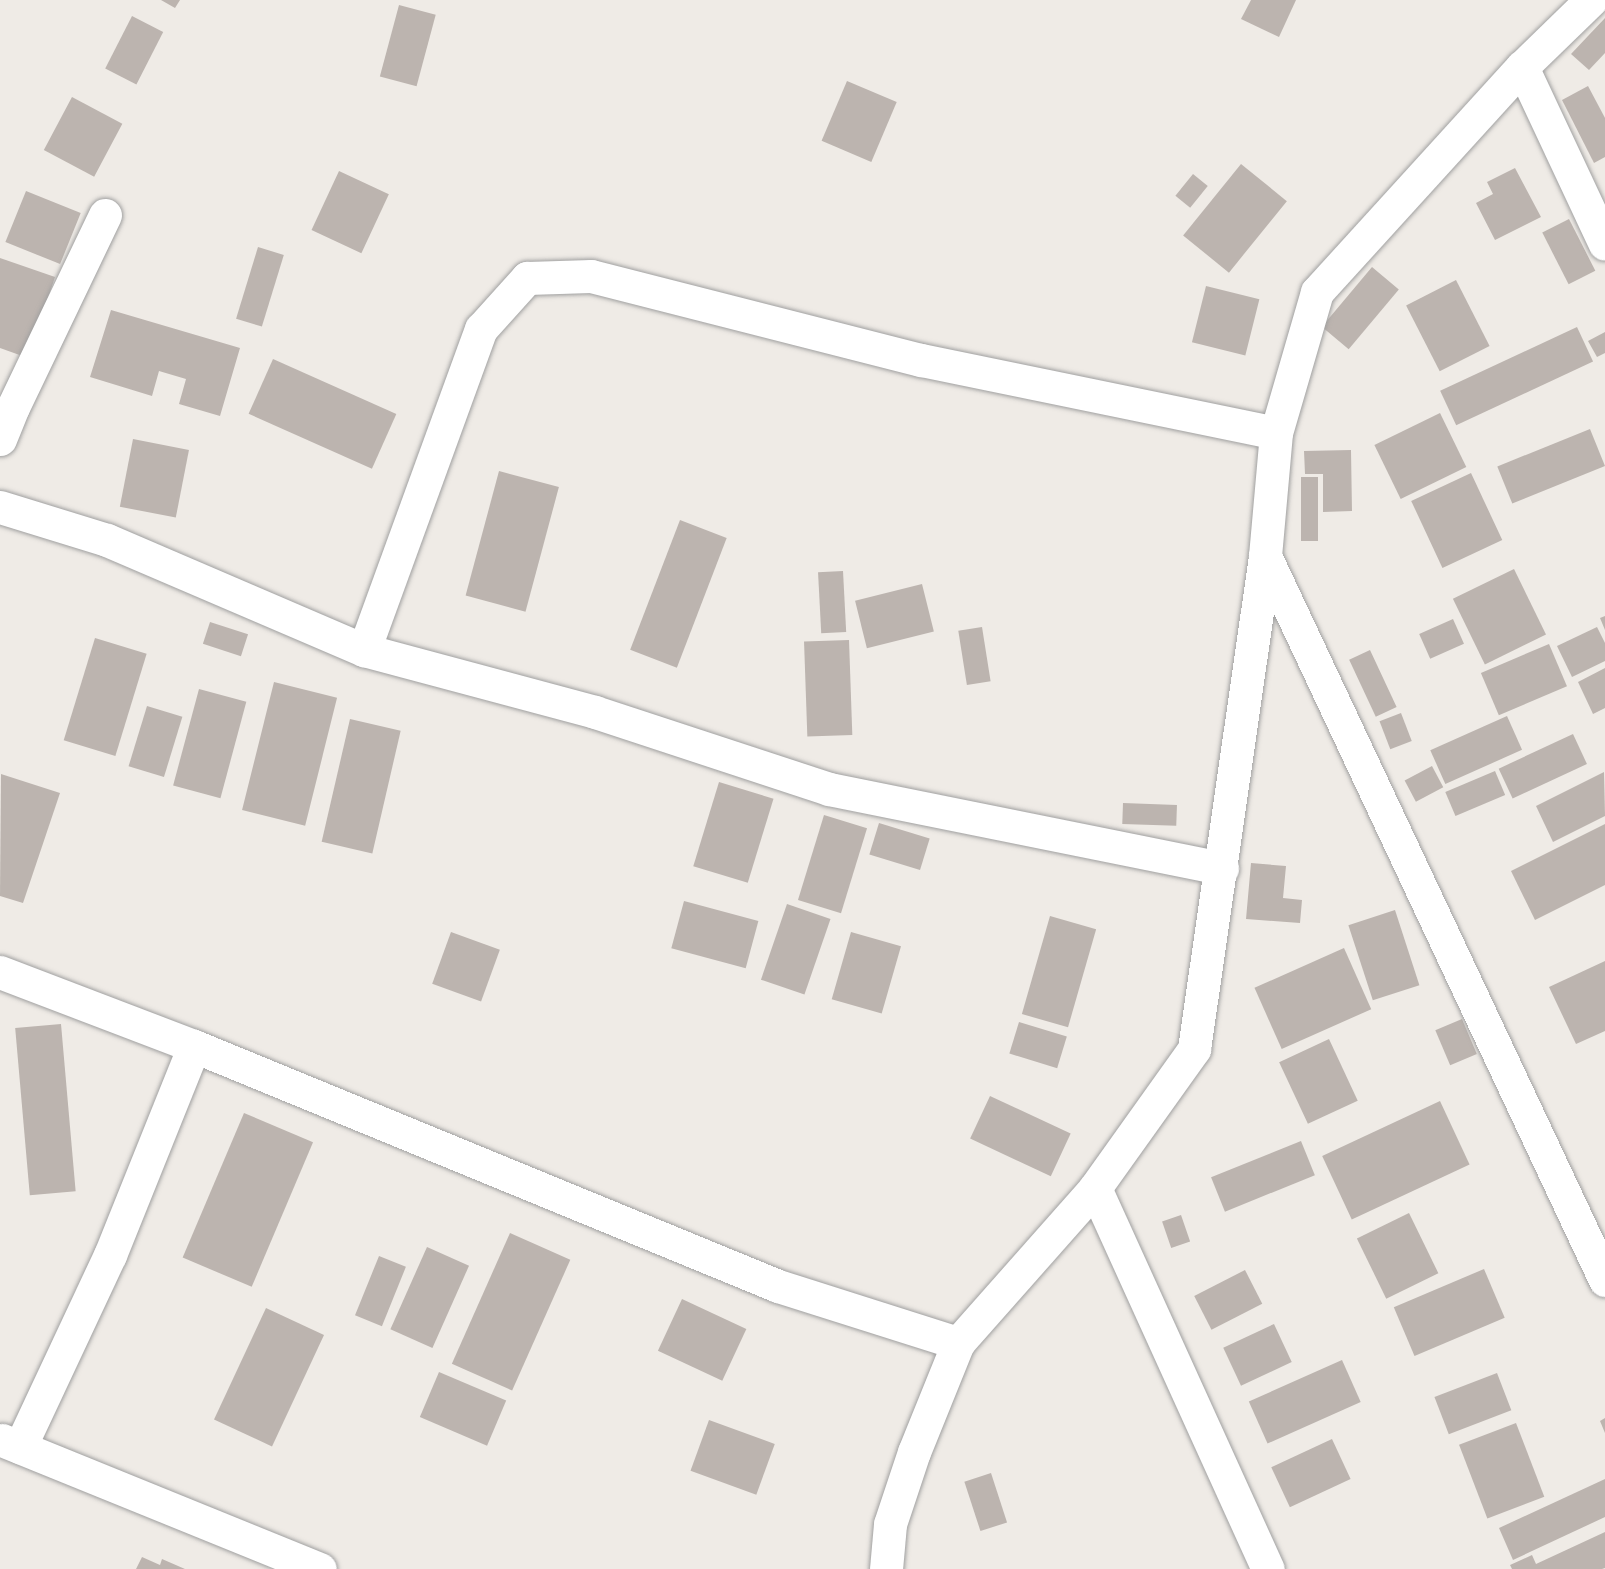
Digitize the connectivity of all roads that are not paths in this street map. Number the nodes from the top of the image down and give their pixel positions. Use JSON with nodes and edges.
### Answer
{"nodes":[{"id":1,"x":1591,"y":0,"type":"edge"},
{"id":2,"x":1522,"y":67,"type":"junction"},
{"id":3,"x":105,"y":215,"type":"dead end"},
{"id":4,"x":1605,"y":244,"type":"edge"},
{"id":5,"x":1276,"y":433,"type":"junction"},
{"id":6,"x":0,"y":439,"type":"edge"},
{"id":7,"x":0,"y":507,"type":"edge"},
{"id":8,"x":1265,"y":556,"type":"junction"},
{"id":9,"x":364,"y":650,"type":"junction"},
{"id":10,"x":1222,"y":868,"type":"junction"},
{"id":11,"x":0,"y":972,"type":"edge"},
{"id":12,"x":195,"y":1046,"type":"junction"},
{"id":13,"x":1095,"y":1188,"type":"junction"},
{"id":14,"x":1605,"y":1280,"type":"edge"},
{"id":15,"x":958,"y":1343,"type":"junction"},
{"id":16,"x":10,"y":1443,"type":"edge"},
{"id":17,"x":320,"y":1569,"type":"edge"},
{"id":18,"x":886,"y":1569,"type":"edge"},
{"id":19,"x":1269,"y":1569,"type":"edge"}],
"edges":[{"from":1,"to":2,"type":"street"},
{"from":2,"to":4,"type":"street"},
{"from":2,"to":5,"type":"street"},
{"from":3,"to":6,"type":"street"},
{"from":5,"to":8,"type":"street"},
{"from":5,"to":9,"type":"street"},
{"from":7,"to":9,"type":"street"},
{"from":8,"to":10,"type":"street"},
{"from":8,"to":14,"type":"street"},
{"from":9,"to":10,"type":"street"},
{"from":10,"to":13,"type":"street"},
{"from":11,"to":12,"type":"street"},
{"from":12,"to":15,"type":"street"},
{"from":12,"to":16,"type":"street"},
{"from":13,"to":15,"type":"street"},
{"from":13,"to":19,"type":"street"},
{"from":15,"to":18,"type":"street"},
{"from":16,"to":17,"type":"street"}]}
